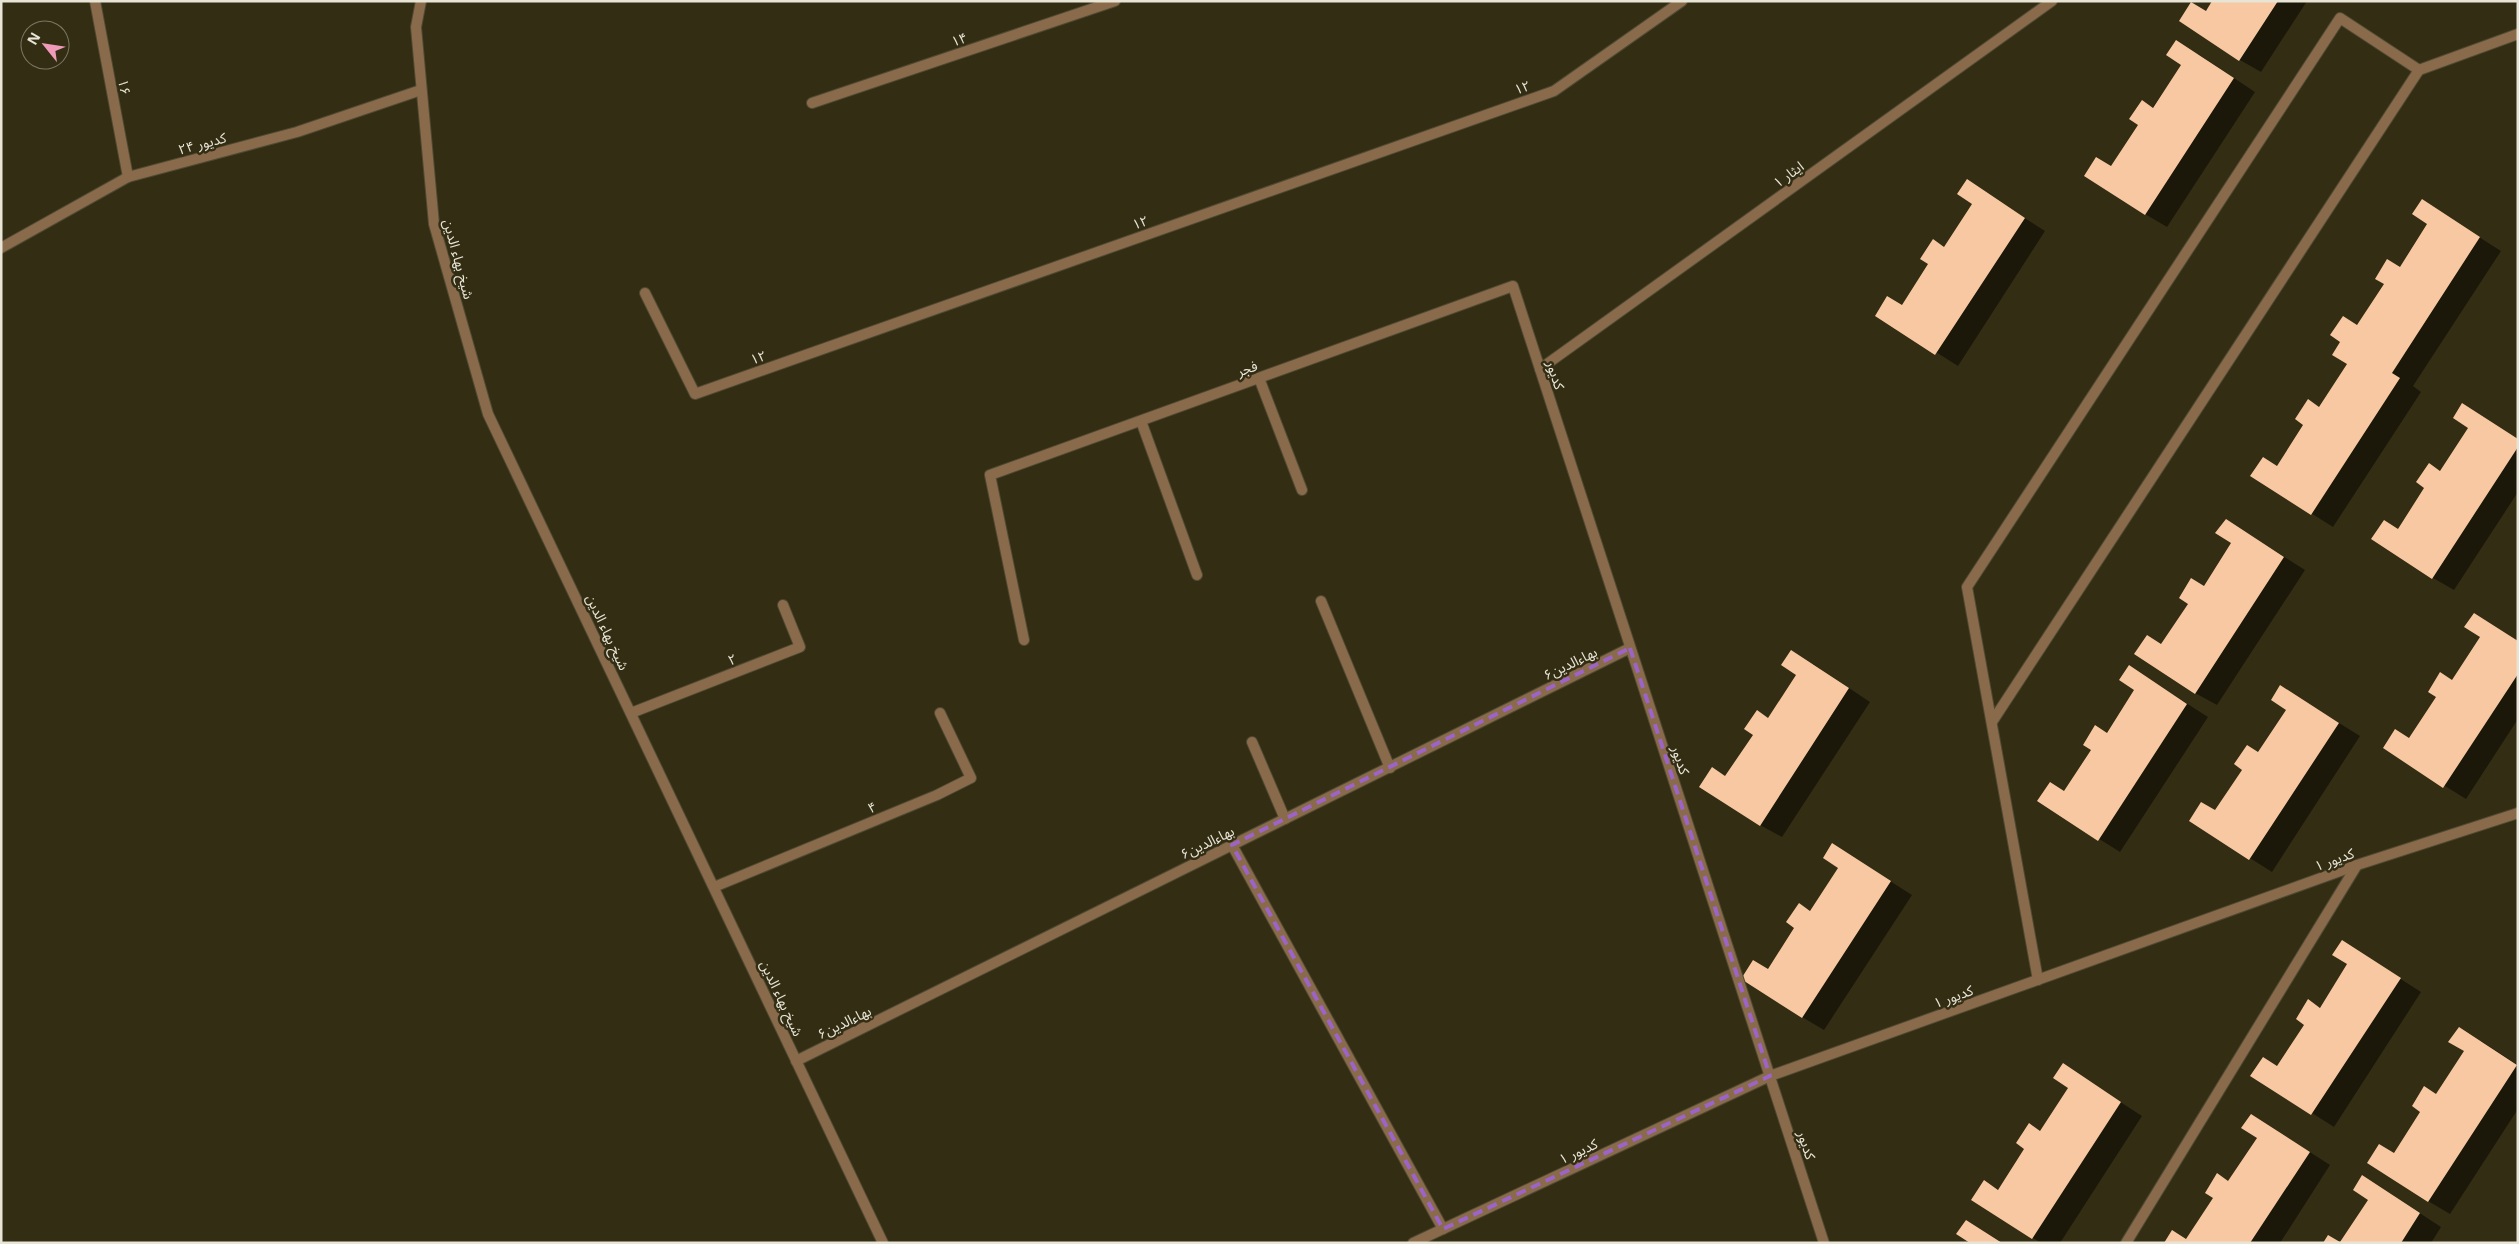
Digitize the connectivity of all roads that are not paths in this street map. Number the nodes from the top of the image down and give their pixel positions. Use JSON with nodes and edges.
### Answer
{"nodes":[{"id":1,"x":95,"y":1,"type":"edge"},
{"id":2,"x":421,"y":1,"type":"edge"},
{"id":3,"x":1115,"y":1,"type":"edge"},
{"id":4,"x":1682,"y":1,"type":"edge"},
{"id":5,"x":2052,"y":1,"type":"edge"},
{"id":6,"x":2518,"y":34,"type":"edge"},
{"id":7,"x":2419,"y":70,"type":"junction"},
{"id":8,"x":421,"y":90,"type":"junction"},
{"id":9,"x":812,"y":103,"type":"dead end"},
{"id":10,"x":128,"y":177,"type":"junction"},
{"id":11,"x":1,"y":248,"type":"edge"},
{"id":12,"x":1513,"y":286,"type":"joint"},
{"id":13,"x":645,"y":293,"type":"dead end"},
{"id":14,"x":1540,"y":370,"type":"junction"},
{"id":15,"x":1259,"y":378,"type":"junction"},
{"id":16,"x":1142,"y":421,"type":"junction"},
{"id":17,"x":1302,"y":490,"type":"dead end"},
{"id":18,"x":1197,"y":575,"type":"dead end"},
{"id":19,"x":1321,"y":601,"type":"dead end"},
{"id":20,"x":783,"y":605,"type":"dead end"},
{"id":21,"x":1024,"y":640,"type":"dead end"},
{"id":22,"x":1630,"y":648,"type":"junction"},
{"id":23,"x":631,"y":713,"type":"junction"},
{"id":24,"x":940,"y":713,"type":"dead end"},
{"id":25,"x":1992,"y":722,"type":"junction"},
{"id":26,"x":1252,"y":742,"type":"dead end"},
{"id":27,"x":1390,"y":768,"type":"junction"},
{"id":28,"x":2518,"y":813,"type":"edge"},
{"id":29,"x":1285,"y":820,"type":"junction"},
{"id":30,"x":1232,"y":845,"type":"junction"},
{"id":31,"x":2357,"y":865,"type":"junction"},
{"id":32,"x":714,"y":887,"type":"junction"},
{"id":33,"x":2038,"y":980,"type":"junction"},
{"id":34,"x":796,"y":1060,"type":"junction"},
{"id":35,"x":1770,"y":1076,"type":"junction"},
{"id":36,"x":1443,"y":1229,"type":"junction"},
{"id":37,"x":883,"y":1243,"type":"edge"},
{"id":38,"x":1413,"y":1243,"type":"edge"},
{"id":39,"x":1824,"y":1243,"type":"edge"},
{"id":40,"x":2126,"y":1243,"type":"edge"}],
"edges":[{"from":1,"to":10,"type":"street","name":"۱۶"},
{"from":2,"to":8,"type":"street","name":"شیخ بهاء الدین"},
{"from":3,"to":9,"type":"street","name":"۱۴"},
{"from":4,"to":13,"type":"street","name":"۱۲"},
{"from":5,"to":14,"type":"street","name":"ایثار ۱"},
{"from":6,"to":7,"type":"street"},
{"from":7,"to":25,"type":"street"},
{"from":7,"to":25,"type":"street"},
{"from":8,"to":10,"type":"street","name":"کدیور ۲۴"},
{"from":8,"to":23,"type":"street","name":"شیخ بهاء الدین"},
{"from":10,"to":11,"type":"street","name":"کدیور ۲۴"},
{"from":12,"to":14,"type":"street","name":"کدیور"},
{"from":12,"to":15,"type":"street","name":"فجر"},
{"from":14,"to":22,"type":"street","name":"کدیور"},
{"from":15,"to":16,"type":"street","name":"فجر"},
{"from":15,"to":17,"type":"street"},
{"from":16,"to":18,"type":"street"},
{"from":16,"to":21,"type":"street","name":"فجر"},
{"from":19,"to":27,"type":"street"},
{"from":20,"to":23,"type":"street","name":"۲"},
{"from":22,"to":27,"type":"street","name":"۶بهاءالدين"},
{"from":22,"to":35,"type":"street","name":"کدیور"},
{"from":23,"to":32,"type":"street","name":"شیخ بهاء الدین"},
{"from":24,"to":32,"type":"street","name":"۴"},
{"from":25,"to":33,"type":"street"},
{"from":26,"to":29,"type":"street"},
{"from":27,"to":29,"type":"street","name":"۶بهاءالدين"},
{"from":28,"to":31,"type":"street","name":"کدیور ۱"},
{"from":29,"to":30,"type":"street","name":"۶بهاءالدين"},
{"from":30,"to":34,"type":"street","name":"۶بهاءالدين"},
{"from":30,"to":36,"type":"street"},
{"from":31,"to":33,"type":"street","name":"کدیور ۱"},
{"from":31,"to":40,"type":"street"},
{"from":32,"to":34,"type":"street","name":"شیخ بهاء الدین"},
{"from":33,"to":35,"type":"street","name":"کدیور ۱"},
{"from":34,"to":37,"type":"street","name":"شیخ بهاء الدین"},
{"from":35,"to":36,"type":"street","name":"کدیور ۱"},
{"from":35,"to":39,"type":"street","name":"کدیور"},
{"from":36,"to":38,"type":"street","name":"کدیور ۱"}]}
